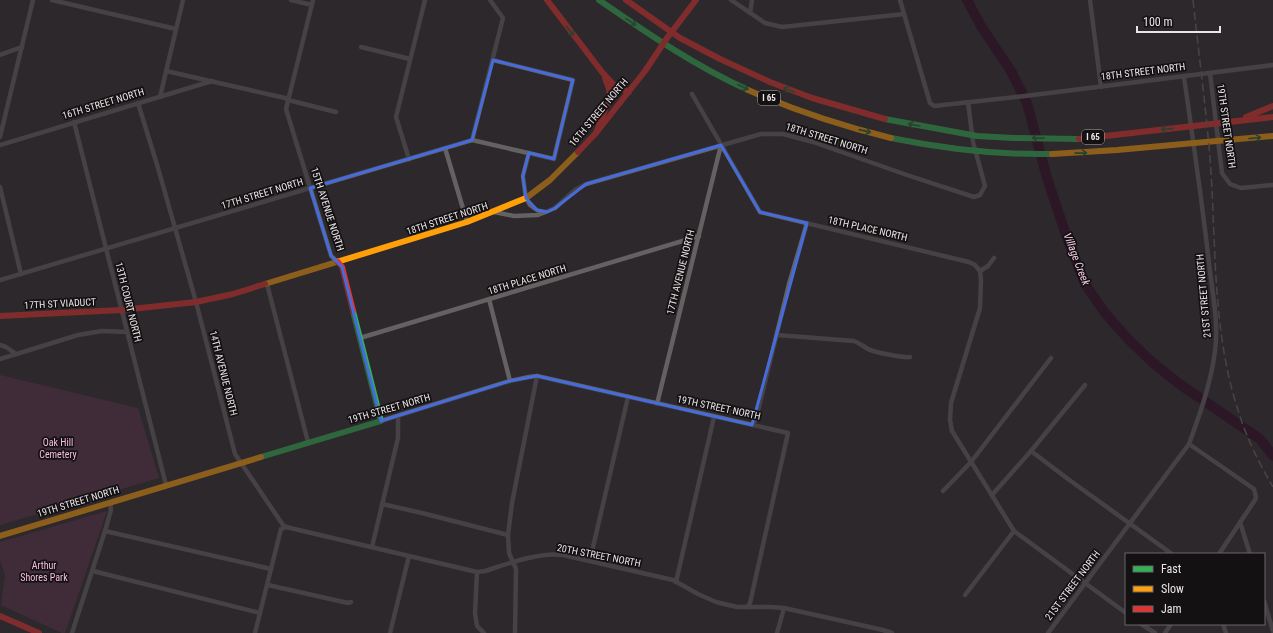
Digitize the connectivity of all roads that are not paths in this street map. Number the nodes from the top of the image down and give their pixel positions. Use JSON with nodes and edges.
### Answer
{"nodes":[{"id":1,"x":33,"y":0,"type":"edge"},
{"id":2,"x":52,"y":0,"type":"edge"},
{"id":3,"x":182,"y":0,"type":"edge"},
{"id":4,"x":291,"y":0,"type":"edge"},
{"id":5,"x":425,"y":0,"type":"edge"},
{"id":6,"x":490,"y":0,"type":"edge"},
{"id":7,"x":547,"y":0,"type":"edge"},
{"id":8,"x":599,"y":0,"type":"edge"},
{"id":9,"x":626,"y":0,"type":"edge"},
{"id":10,"x":696,"y":0,"type":"edge"},
{"id":11,"x":731,"y":0,"type":"edge"},
{"id":12,"x":752,"y":0,"type":"edge"},
{"id":13,"x":900,"y":0,"type":"edge"},
{"id":14,"x":1090,"y":0,"type":"edge"},
{"id":15,"x":313,"y":2,"type":"edge"},
{"id":16,"x":750,"y":13,"type":"junction"},
{"id":17,"x":904,"y":14,"type":"junction"},
{"id":18,"x":176,"y":29,"type":"junction"},
{"id":19,"x":22,"y":47,"type":"junction"},
{"id":20,"x":361,"y":47,"type":"dead end"},
{"id":21,"x":0,"y":55,"type":"edge"},
{"id":22,"x":410,"y":59,"type":"junction"},
{"id":23,"x":493,"y":60,"type":"junction"},
{"id":24,"x":1273,"y":65,"type":"edge"},
{"id":25,"x":166,"y":71,"type":"junction"},
{"id":26,"x":602,"y":72,"type":"junction"},
{"id":27,"x":1210,"y":73,"type":"junction"},
{"id":28,"x":1184,"y":76,"type":"junction"},
{"id":29,"x":212,"y":81,"type":"junction"},
{"id":30,"x":1101,"y":87,"type":"junction"},
{"id":31,"x":629,"y":92,"type":"junction"},
{"id":32,"x":692,"y":94,"type":"dead end"},
{"id":33,"x":160,"y":97,"type":"junction"},
{"id":34,"x":288,"y":100,"type":"junction"},
{"id":35,"x":968,"y":102,"type":"junction"},
{"id":36,"x":138,"y":103,"type":"junction"},
{"id":37,"x":1273,"y":106,"type":"edge"},
{"id":38,"x":336,"y":112,"type":"dead end"},
{"id":39,"x":1273,"y":117,"type":"edge"},
{"id":40,"x":1237,"y":121,"type":"junction"},
{"id":41,"x":74,"y":122,"type":"junction"},
{"id":42,"x":596,"y":133,"type":"junction"},
{"id":43,"x":1273,"y":136,"type":"edge"},
{"id":44,"x":0,"y":137,"type":"edge"},
{"id":45,"x":472,"y":140,"type":"junction"},
{"id":46,"x":0,"y":145,"type":"edge"},
{"id":47,"x":721,"y":145,"type":"junction"},
{"id":48,"x":445,"y":148,"type":"junction"},
{"id":49,"x":529,"y":153,"type":"junction"},
{"id":50,"x":409,"y":159,"type":"junction"},
{"id":51,"x":1273,"y":184,"type":"edge"},
{"id":52,"x":0,"y":187,"type":"edge"},
{"id":53,"x":310,"y":188,"type":"junction"},
{"id":54,"x":526,"y":198,"type":"junction"},
{"id":55,"x":494,"y":212,"type":"junction"},
{"id":56,"x":547,"y":212,"type":"junction"},
{"id":57,"x":468,"y":222,"type":"junction"},
{"id":58,"x":806,"y":223,"type":"junction"},
{"id":59,"x":175,"y":228,"type":"junction"},
{"id":60,"x":698,"y":236,"type":"junction"},
{"id":61,"x":106,"y":248,"type":"junction"},
{"id":62,"x":994,"y":258,"type":"dead end"},
{"id":63,"x":338,"y":262,"type":"junction"},
{"id":64,"x":980,"y":271,"type":"junction"},
{"id":65,"x":21,"y":274,"type":"junction"},
{"id":66,"x":0,"y":280,"type":"edge"},
{"id":67,"x":267,"y":284,"type":"junction"},
{"id":68,"x":489,"y":299,"type":"junction"},
{"id":69,"x":196,"y":302,"type":"junction"},
{"id":70,"x":122,"y":310,"type":"junction"},
{"id":71,"x":0,"y":316,"type":"edge"},
{"id":72,"x":127,"y":332,"type":"junction"},
{"id":73,"x":777,"y":335,"type":"junction"},
{"id":74,"x":360,"y":338,"type":"junction"},
{"id":75,"x":0,"y":345,"type":"edge"},
{"id":76,"x":16,"y":354,"type":"junction"},
{"id":77,"x":910,"y":357,"type":"dead end"},
{"id":78,"x":1051,"y":358,"type":"dead end"},
{"id":79,"x":0,"y":359,"type":"edge"},
{"id":80,"x":537,"y":376,"type":"junction"},
{"id":81,"x":510,"y":381,"type":"junction"},
{"id":82,"x":1085,"y":385,"type":"dead end"},
{"id":83,"x":628,"y":397,"type":"junction"},
{"id":84,"x":657,"y":404,"type":"junction"},
{"id":85,"x":398,"y":416,"type":"junction"},
{"id":86,"x":714,"y":417,"type":"junction"},
{"id":87,"x":381,"y":421,"type":"junction"},
{"id":88,"x":752,"y":425,"type":"junction"},
{"id":89,"x":308,"y":442,"type":"junction"},
{"id":90,"x":1189,"y":444,"type":"junction"},
{"id":91,"x":1031,"y":451,"type":"junction"},
{"id":92,"x":240,"y":462,"type":"junction"},
{"id":93,"x":971,"y":462,"type":"junction"},
{"id":94,"x":166,"y":485,"type":"junction"},
{"id":95,"x":944,"y":491,"type":"dead end"},
{"id":96,"x":992,"y":495,"type":"junction"},
{"id":97,"x":110,"y":502,"type":"junction"},
{"id":98,"x":382,"y":504,"type":"junction"},
{"id":99,"x":1240,"y":522,"type":"junction"},
{"id":100,"x":1129,"y":524,"type":"junction"},
{"id":101,"x":286,"y":527,"type":"junction"},
{"id":102,"x":105,"y":531,"type":"junction"},
{"id":103,"x":1014,"y":532,"type":"junction"},
{"id":104,"x":508,"y":535,"type":"junction"},
{"id":105,"x":0,"y":536,"type":"edge"},
{"id":106,"x":372,"y":547,"type":"junction"},
{"id":107,"x":1171,"y":553,"type":"edge"},
{"id":108,"x":1220,"y":553,"type":"edge"},
{"id":109,"x":1250,"y":553,"type":"edge"},
{"id":110,"x":409,"y":556,"type":"junction"},
{"id":111,"x":590,"y":560,"type":"junction"},
{"id":112,"x":513,"y":562,"type":"junction"},
{"id":113,"x":271,"y":569,"type":"junction"},
{"id":114,"x":93,"y":572,"type":"junction"},
{"id":115,"x":476,"y":572,"type":"junction"},
{"id":116,"x":676,"y":582,"type":"junction"},
{"id":117,"x":268,"y":584,"type":"junction"},
{"id":118,"x":1084,"y":584,"type":"junction"},
{"id":119,"x":965,"y":594,"type":"dead end"},
{"id":120,"x":351,"y":602,"type":"dead end"},
{"id":121,"x":1265,"y":604,"type":"edge"},
{"id":122,"x":747,"y":607,"type":"junction"},
{"id":123,"x":784,"y":608,"type":"junction"},
{"id":124,"x":1125,"y":612,"type":"edge"},
{"id":125,"x":260,"y":613,"type":"junction"},
{"id":126,"x":0,"y":616,"type":"edge"},
{"id":127,"x":1143,"y":625,"type":"edge"},
{"id":128,"x":1171,"y":625,"type":"edge"},
{"id":129,"x":882,"y":631,"type":"edge"},
{"id":130,"x":1273,"y":631,"type":"edge"},
{"id":131,"x":39,"y":633,"type":"edge"},
{"id":132,"x":72,"y":633,"type":"edge"},
{"id":133,"x":255,"y":633,"type":"edge"},
{"id":134,"x":390,"y":633,"type":"edge"},
{"id":135,"x":484,"y":633,"type":"edge"},
{"id":136,"x":515,"y":633,"type":"edge"},
{"id":137,"x":777,"y":633,"type":"edge"},
{"id":138,"x":892,"y":633,"type":"edge"},
{"id":139,"x":1048,"y":633,"type":"edge"},
{"id":140,"x":1155,"y":633,"type":"edge"},
{"id":141,"x":1165,"y":633,"type":"edge"}],
"edges":[{"from":1,"to":19,"type":"street"},
{"from":2,"to":18,"type":"street"},
{"from":3,"to":18,"type":"street"},
{"from":4,"to":15,"type":"street"},
{"from":5,"to":22,"type":"street"},
{"from":6,"to":23,"type":"street"},
{"from":7,"to":26,"type":"main road","one_way":true},
{"from":8,"to":43,"type":"main road","number":"I 65","one_way":true},
{"from":40,"to":9,"type":"main road","number":"I 65","one_way":true},
{"from":10,"to":31,"type":"main road","name":"16TH STREET NORTH"},
{"from":11,"to":16,"type":"street"},
{"from":12,"to":16,"type":"street"},
{"from":13,"to":17,"type":"street"},
{"from":14,"to":30,"type":"street"},
{"from":15,"to":34,"type":"street","name":"15TH AVENUE NORTH"},
{"from":16,"to":17,"type":"street"},
{"from":17,"to":35,"type":"street","name":"18TH STREET NORTH"},
{"from":18,"to":25,"type":"street"},
{"from":19,"to":21,"type":"street"},
{"from":19,"to":44,"type":"street"},
{"from":20,"to":22,"type":"street"},
{"from":22,"to":50,"type":"street"},
{"from":23,"to":45,"type":"street"},
{"from":23,"to":49,"type":"street","name":"17TH STREET NORTH"},
{"from":24,"to":27,"type":"street","name":"18TH STREET NORTH"},
{"from":25,"to":29,"type":"street"},
{"from":25,"to":33,"type":"street"},
{"from":26,"to":31,"type":"main road"},
{"from":26,"to":42,"type":"main road"},
{"from":27,"to":28,"type":"street","name":"18TH STREET NORTH"},
{"from":27,"to":51,"type":"street","name":"19TH STREET NORTH"},
{"from":28,"to":30,"type":"street","name":"18TH STREET NORTH"},
{"from":28,"to":90,"type":"street","name":"21ST STREET NORTH"},
{"from":29,"to":33,"type":"street","name":"16TH STREET NORTH"},
{"from":29,"to":34,"type":"street"},
{"from":30,"to":35,"type":"street","name":"18TH STREET NORTH"},
{"from":31,"to":42,"type":"main road","name":"16TH STREET NORTH"},
{"from":32,"to":47,"type":"street","name":"18TH PLACE NORTH"},
{"from":33,"to":36,"type":"street","name":"16TH STREET NORTH"},
{"from":34,"to":38,"type":"street"},
{"from":34,"to":53,"type":"street","name":"15TH AVENUE NORTH"},
{"from":35,"to":47,"type":"street","name":"18TH STREET NORTH"},
{"from":36,"to":41,"type":"street","name":"16TH STREET NORTH"},
{"from":36,"to":59,"type":"street","name":"14TH AVENUE NORTH"},
{"from":37,"to":40,"type":"main road"},
{"from":39,"to":40,"type":"main road","number":"I 65"},
{"from":41,"to":46,"type":"street","name":"16TH STREET NORTH"},
{"from":41,"to":61,"type":"street","name":"13TH COURT NORTH"},
{"from":42,"to":54,"type":"main road","name":"16TH STREET NORTH"},
{"from":45,"to":48,"type":"street","name":"17TH STREET NORTH"},
{"from":45,"to":49,"type":"street","name":"17TH STREET NORTH"},
{"from":47,"to":56,"type":"street","name":"18TH STREET NORTH"},
{"from":47,"to":58,"type":"street","name":"18TH PLACE NORTH"},
{"from":47,"to":60,"type":"street","name":"17TH AVENUE NORTH"},
{"from":48,"to":50,"type":"street","name":"17TH STREET NORTH"},
{"from":48,"to":57,"type":"street"},
{"from":49,"to":54,"type":"street"},
{"from":50,"to":53,"type":"street","name":"17TH STREET NORTH"},
{"from":52,"to":65,"type":"street"},
{"from":53,"to":59,"type":"street","name":"17TH STREET NORTH"},
{"from":53,"to":63,"type":"street","name":"15TH AVENUE NORTH"},
{"from":54,"to":55,"type":"main road","name":"16TH STREET NORTH"},
{"from":54,"to":56,"type":"street"},
{"from":55,"to":56,"type":"street","name":"18TH STREET NORTH"},
{"from":55,"to":57,"type":"main road","name":"18TH STREET NORTH"},
{"from":57,"to":63,"type":"main road","name":"18TH STREET NORTH"},
{"from":58,"to":64,"type":"street","name":"18TH PLACE NORTH"},
{"from":58,"to":73,"type":"street"},
{"from":59,"to":61,"type":"street","name":"17TH STREET NORTH"},
{"from":59,"to":69,"type":"street","name":"14TH AVENUE NORTH"},
{"from":60,"to":68,"type":"street","name":"18TH PLACE NORTH"},
{"from":60,"to":84,"type":"street","name":"17TH AVENUE NORTH"},
{"from":61,"to":65,"type":"street","name":"17TH STREET NORTH"},
{"from":61,"to":70,"type":"street","name":"13TH COURT NORTH"},
{"from":62,"to":64,"type":"street"},
{"from":63,"to":67,"type":"main road","name":"18TH STREET NORTH"},
{"from":63,"to":74,"type":"main road","name":"15TH AVENUE NORTH"},
{"from":64,"to":93,"type":"street"},
{"from":65,"to":66,"type":"street","name":"17TH STREET NORTH"},
{"from":67,"to":69,"type":"main road","name":"18TH STREET NORTH"},
{"from":67,"to":89,"type":"street"},
{"from":68,"to":74,"type":"street","name":"18TH PLACE NORTH"},
{"from":68,"to":81,"type":"street"},
{"from":69,"to":70,"type":"main road","name":"18TH STREET NORTH"},
{"from":69,"to":92,"type":"street","name":"14TH AVENUE NORTH"},
{"from":70,"to":71,"type":"main road","name":"17TH ST VIADUCT"},
{"from":70,"to":72,"type":"street","name":"13TH COURT NORTH"},
{"from":72,"to":76,"type":"street"},
{"from":72,"to":94,"type":"street","name":"13TH COURT NORTH"},
{"from":73,"to":77,"type":"street"},
{"from":73,"to":88,"type":"street"},
{"from":74,"to":87,"type":"main road","name":"15TH AVENUE NORTH"},
{"from":75,"to":76,"type":"street"},
{"from":76,"to":79,"type":"street"},
{"from":78,"to":93,"type":"street"},
{"from":80,"to":81,"type":"street","name":"19TH STREET NORTH"},
{"from":80,"to":83,"type":"street","name":"19TH STREET NORTH"},
{"from":80,"to":104,"type":"street"},
{"from":81,"to":85,"type":"street","name":"19TH STREET NORTH"},
{"from":82,"to":91,"type":"street"},
{"from":83,"to":84,"type":"street","name":"19TH STREET NORTH"},
{"from":83,"to":111,"type":"street"},
{"from":84,"to":86,"type":"street","name":"19TH STREET NORTH"},
{"from":85,"to":87,"type":"street","name":"19TH STREET NORTH"},
{"from":85,"to":98,"type":"street"},
{"from":86,"to":88,"type":"street","name":"19TH STREET NORTH"},
{"from":86,"to":116,"type":"street"},
{"from":87,"to":89,"type":"main road","name":"19TH STREET NORTH"},
{"from":88,"to":122,"type":"street","name":"19TH STREET NORTH"},
{"from":89,"to":92,"type":"main road","name":"19TH STREET NORTH"},
{"from":90,"to":99,"type":"street"},
{"from":90,"to":100,"type":"street","name":"21ST STREET NORTH"},
{"from":91,"to":96,"type":"street"},
{"from":91,"to":100,"type":"street"},
{"from":92,"to":94,"type":"main road","name":"19TH STREET NORTH"},
{"from":92,"to":101,"type":"street","name":"14TH AVENUE NORTH"},
{"from":93,"to":95,"type":"street"},
{"from":93,"to":96,"type":"street"},
{"from":94,"to":97,"type":"main road","name":"19TH STREET NORTH"},
{"from":96,"to":103,"type":"street"},
{"from":97,"to":102,"type":"street"},
{"from":97,"to":105,"type":"main road","name":"19TH STREET NORTH"},
{"from":98,"to":104,"type":"street"},
{"from":98,"to":106,"type":"street"},
{"from":99,"to":108,"type":"street"},
{"from":99,"to":109,"type":"street"},
{"from":100,"to":107,"type":"street"},
{"from":100,"to":118,"type":"street","name":"21ST STREET NORTH"},
{"from":101,"to":106,"type":"street","name":"20TH STREET NORTH"},
{"from":101,"to":113,"type":"street"},
{"from":102,"to":113,"type":"street"},
{"from":102,"to":114,"type":"street"},
{"from":103,"to":118,"type":"street"},
{"from":103,"to":119,"type":"street"},
{"from":104,"to":112,"type":"street"},
{"from":106,"to":110,"type":"street","name":"20TH STREET NORTH"},
{"from":110,"to":115,"type":"street","name":"20TH STREET NORTH"},
{"from":110,"to":134,"type":"street"},
{"from":111,"to":112,"type":"street","name":"20TH STREET NORTH"},
{"from":111,"to":116,"type":"street","name":"20TH STREET NORTH"},
{"from":112,"to":115,"type":"street","name":"20TH STREET NORTH"},
{"from":112,"to":136,"type":"street"},
{"from":113,"to":117,"type":"street"},
{"from":114,"to":125,"type":"street"},
{"from":114,"to":132,"type":"street"},
{"from":115,"to":135,"type":"street"},
{"from":116,"to":122,"type":"street","name":"20TH STREET NORTH"},
{"from":117,"to":120,"type":"street"},
{"from":117,"to":125,"type":"street"},
{"from":118,"to":124,"type":"street"},
{"from":118,"to":139,"type":"street","name":"21ST STREET NORTH"},
{"from":121,"to":130,"type":"street"},
{"from":122,"to":123,"type":"street","name":"20TH STREET NORTH"},
{"from":123,"to":129,"type":"street","name":"20TH STREET NORTH"},
{"from":123,"to":137,"type":"street"},
{"from":125,"to":133,"type":"street"},
{"from":126,"to":131,"type":"main road"},
{"from":127,"to":140,"type":"street"},
{"from":128,"to":141,"type":"street"},
{"from":129,"to":138,"type":"street","name":"20TH STREET NORTH"}]}
